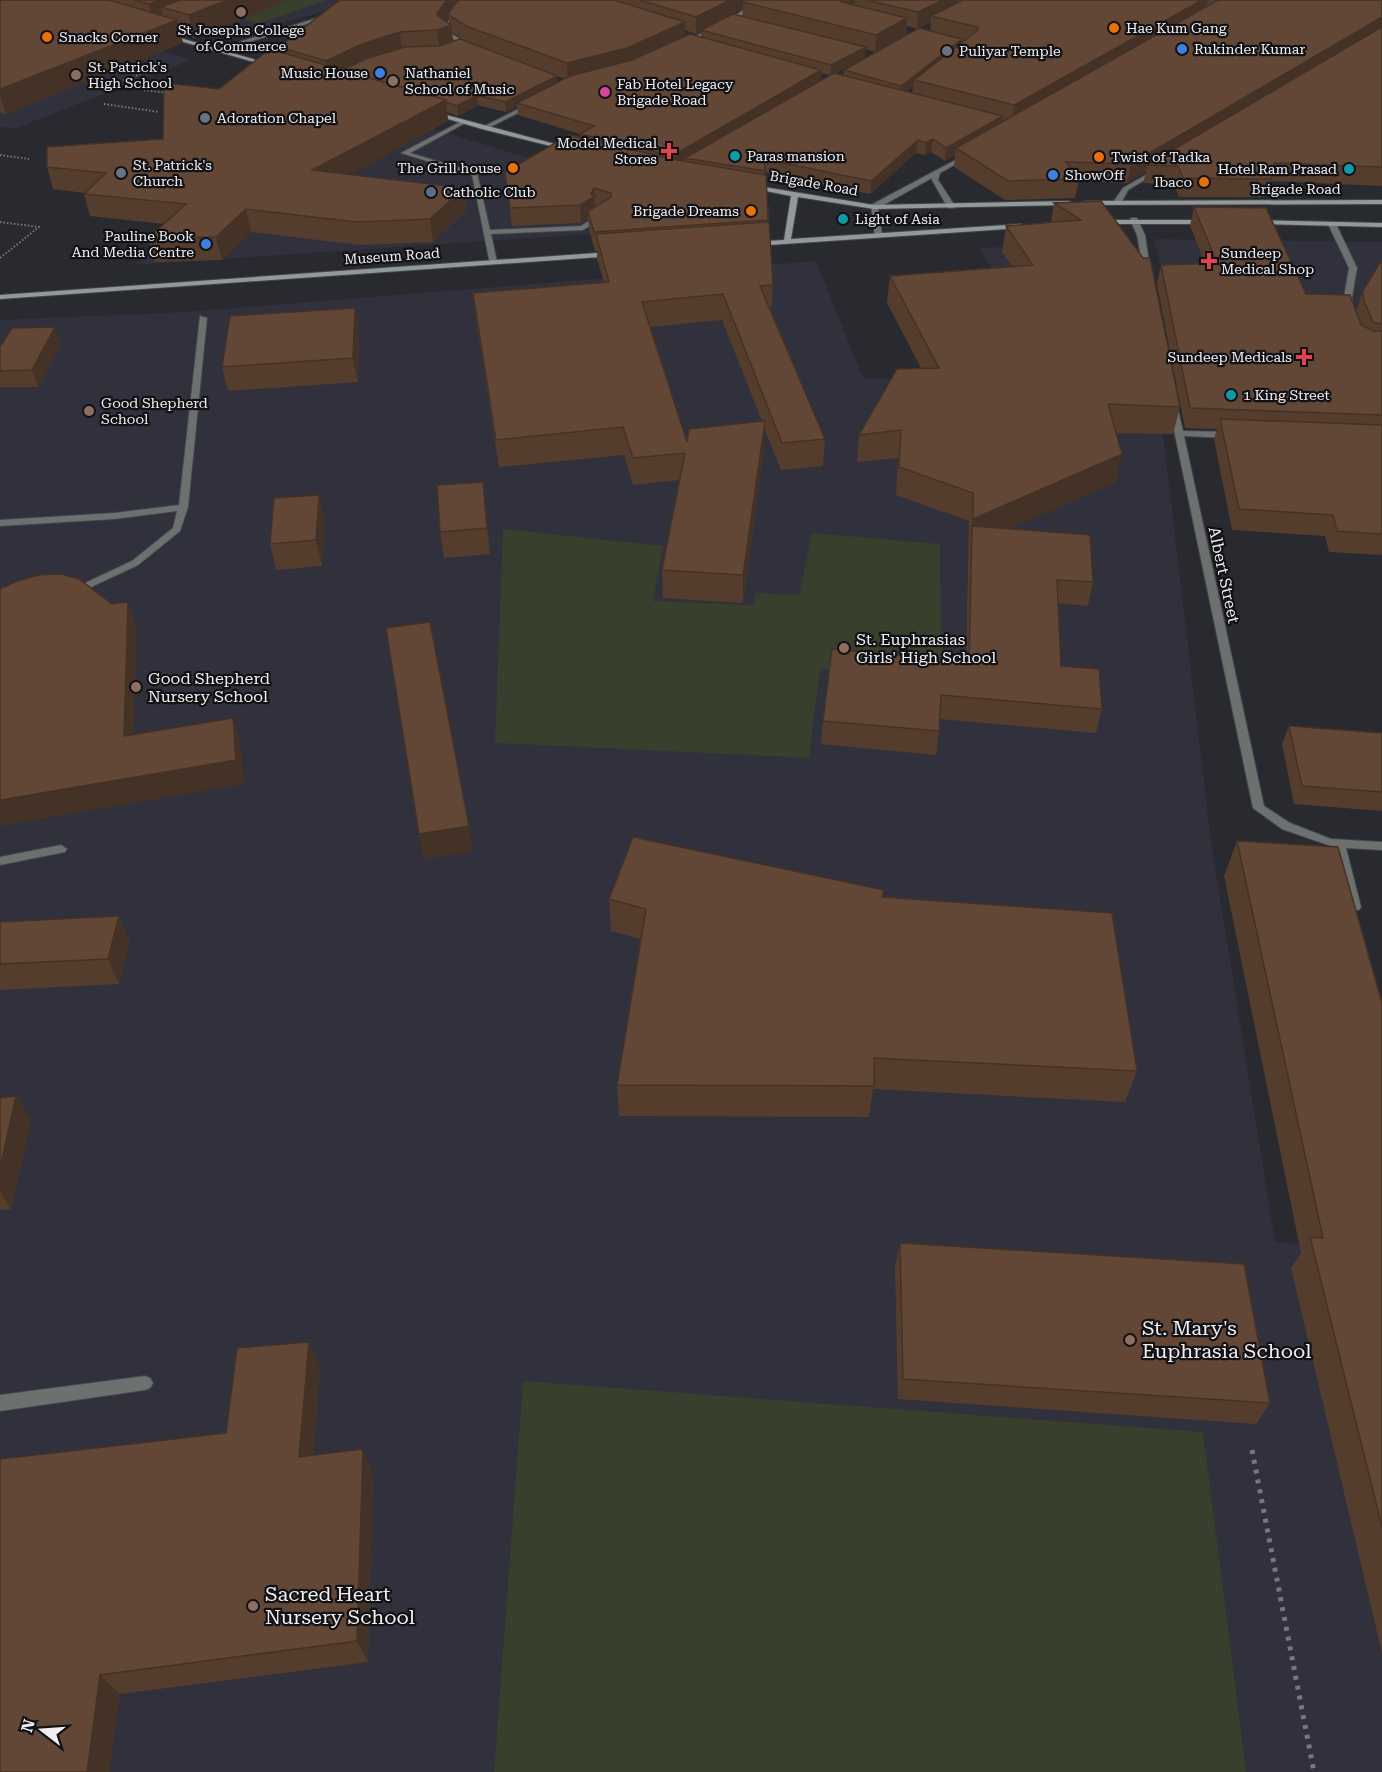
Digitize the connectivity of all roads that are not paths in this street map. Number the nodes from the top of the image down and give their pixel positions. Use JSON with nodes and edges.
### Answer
{"nodes":[{"id":1,"x":474,"y":0,"type":"edge"},
{"id":2,"x":762,"y":0,"type":"edge"},
{"id":3,"x":334,"y":14,"type":"edge"},
{"id":4,"x":732,"y":20,"type":"junction"},
{"id":5,"x":743,"y":23,"type":"edge"},
{"id":6,"x":162,"y":34,"type":"edge"},
{"id":7,"x":462,"y":44,"type":"junction"},
{"id":8,"x":679,"y":46,"type":"edge"},
{"id":9,"x":451,"y":47,"type":"edge"},
{"id":10,"x":222,"y":52,"type":"junction"},
{"id":11,"x":481,"y":52,"type":"edge"},
{"id":12,"x":273,"y":66,"type":"edge"},
{"id":13,"x":533,"y":103,"type":"edge"},
{"id":14,"x":422,"y":110,"type":"edge"},
{"id":15,"x":464,"y":122,"type":"junction"},
{"id":16,"x":484,"y":128,"type":"junction"},
{"id":17,"x":573,"y":149,"type":"edge"},
{"id":18,"x":976,"y":150,"type":"edge"},
{"id":19,"x":1163,"y":167,"type":"edge"},
{"id":20,"x":937,"y":173,"type":"junction"},
{"id":21,"x":744,"y":185,"type":"edge"},
{"id":22,"x":795,"y":193,"type":"junction"},
{"id":23,"x":1118,"y":201,"type":"junction"},
{"id":24,"x":1382,"y":202,"type":"edge"},
{"id":25,"x":951,"y":206,"type":"junction"},
{"id":26,"x":874,"y":207,"type":"junction"},
{"id":27,"x":597,"y":210,"type":"edge"},
{"id":28,"x":1134,"y":220,"type":"junction"},
{"id":29,"x":1098,"y":222,"type":"edge"},
{"id":30,"x":1218,"y":222,"type":"edge"},
{"id":31,"x":1252,"y":222,"type":"edge"},
{"id":32,"x":1332,"y":224,"type":"junction"},
{"id":33,"x":1026,"y":225,"type":"edge"},
{"id":34,"x":1382,"y":225,"type":"edge"},
{"id":35,"x":488,"y":232,"type":"junction"},
{"id":36,"x":878,"y":235,"type":"junction"},
{"id":37,"x":787,"y":242,"type":"junction"},
{"id":38,"x":742,"y":245,"type":"edge"},
{"id":39,"x":618,"y":254,"type":"edge"},
{"id":40,"x":493,"y":262,"type":"junction"},
{"id":41,"x":1150,"y":282,"type":"edge"},
{"id":42,"x":0,"y":297,"type":"edge"},
{"id":43,"x":203,"y":318,"type":"dead end"},
{"id":44,"x":1351,"y":321,"type":"edge"},
{"id":45,"x":1172,"y":398,"type":"edge"},
{"id":46,"x":1179,"y":433,"type":"junction"},
{"id":47,"x":1238,"y":435,"type":"edge"},
{"id":48,"x":183,"y":507,"type":"junction"},
{"id":49,"x":0,"y":523,"type":"edge"},
{"id":50,"x":64,"y":591,"type":"edge"},
{"id":51,"x":1338,"y":844,"type":"junction"},
{"id":52,"x":1382,"y":846,"type":"edge"},
{"id":53,"x":62,"y":849,"type":"dead end"},
{"id":54,"x":0,"y":861,"type":"edge"},
{"id":55,"x":1359,"y":923,"type":"edge"},
{"id":56,"x":145,"y":1383,"type":"dead end"},
{"id":57,"x":0,"y":1403,"type":"edge"}],
"edges":[{"from":1,"to":7,"type":"street"},
{"from":2,"to":4,"type":"street"},
{"from":3,"to":10,"type":"street"},
{"from":4,"to":5,"type":"street"},
{"from":4,"to":8,"type":"street"},
{"from":6,"to":10,"type":"main road"},
{"from":7,"to":9,"type":"street"},
{"from":7,"to":11,"type":"street"},
{"from":10,"to":12,"type":"main road"},
{"from":13,"to":16,"type":"street"},
{"from":14,"to":15,"type":"main road"},
{"from":15,"to":16,"type":"main road"},
{"from":15,"to":35,"type":"street"},
{"from":16,"to":17,"type":"main road"},
{"from":18,"to":20,"type":"street"},
{"from":19,"to":23,"type":"street"},
{"from":20,"to":25,"type":"street"},
{"from":20,"to":26,"type":"street"},
{"from":21,"to":22,"type":"main road","name":"Brigade Road"},
{"from":22,"to":26,"type":"main road","name":"Brigade Road"},
{"from":22,"to":37,"type":"main road"},
{"from":23,"to":24,"type":"main road","name":"Brigade Road"},
{"from":23,"to":25,"type":"main road","name":"Brigade Road"},
{"from":25,"to":26,"type":"main road","name":"Brigade Road"},
{"from":26,"to":36,"type":"street"},
{"from":27,"to":35,"type":"street"},
{"from":28,"to":29,"type":"main road"},
{"from":28,"to":30,"type":"main road"},
{"from":28,"to":41,"type":"street"},
{"from":31,"to":32,"type":"main road"},
{"from":32,"to":34,"type":"main road"},
{"from":32,"to":44,"type":"street"},
{"from":33,"to":36,"type":"main road"},
{"from":35,"to":40,"type":"street"},
{"from":36,"to":37,"type":"main road"},
{"from":37,"to":38,"type":"main road"},
{"from":39,"to":40,"type":"main road","name":"Museum Road"},
{"from":40,"to":42,"type":"main road","name":"Museum Road"},
{"from":43,"to":48,"type":"street"},
{"from":45,"to":46,"type":"street","name":"Albert Street"},
{"from":46,"to":47,"type":"street"},
{"from":46,"to":51,"type":"street","name":"Albert Street"},
{"from":48,"to":49,"type":"street"},
{"from":48,"to":50,"type":"street"},
{"from":51,"to":52,"type":"street","name":"Albert Street"},
{"from":51,"to":55,"type":"street"},
{"from":53,"to":54,"type":"street"},
{"from":56,"to":57,"type":"street"}]}
